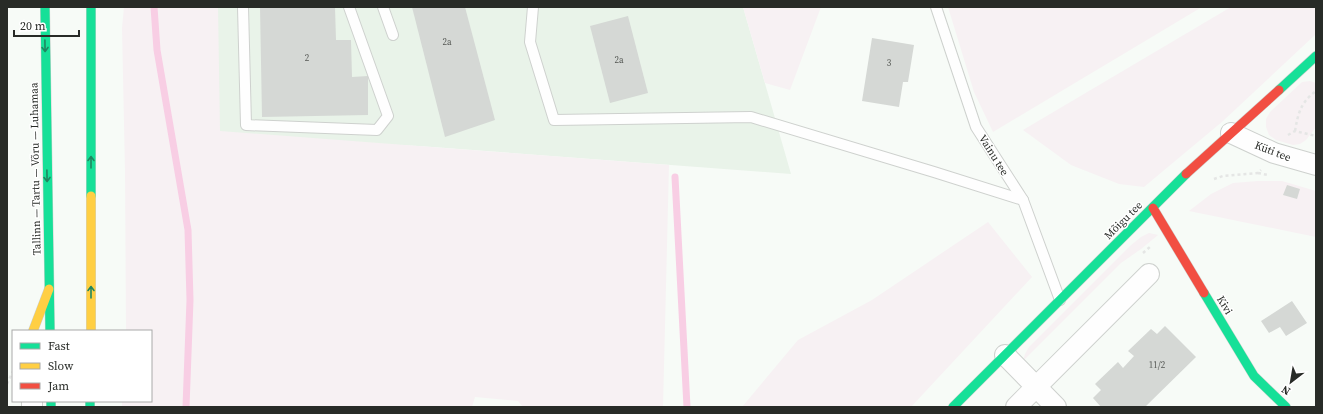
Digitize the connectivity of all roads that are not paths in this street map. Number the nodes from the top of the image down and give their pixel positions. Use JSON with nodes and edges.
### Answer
{"nodes":[{"id":1,"x":45,"y":7,"type":"edge"},
{"id":2,"x":243,"y":7,"type":"edge"},
{"id":3,"x":349,"y":7,"type":"edge"},
{"id":4,"x":383,"y":7,"type":"edge"},
{"id":5,"x":533,"y":7,"type":"edge"},
{"id":6,"x":936,"y":7,"type":"edge"},
{"id":7,"x":94,"y":11,"type":"edge"},
{"id":8,"x":393,"y":36,"type":"dead end"},
{"id":9,"x":1316,"y":56,"type":"edge"},
{"id":10,"x":1231,"y":133,"type":"junction"},
{"id":11,"x":1316,"y":163,"type":"edge"},
{"id":12,"x":1023,"y":200,"type":"junction"},
{"id":13,"x":1153,"y":208,"type":"junction"},
{"id":14,"x":1149,"y":274,"type":"dead end"},
{"id":15,"x":49,"y":289,"type":"junction"},
{"id":16,"x":1060,"y":300,"type":"junction"},
{"id":17,"x":33,"y":330,"type":"edge"},
{"id":18,"x":50,"y":330,"type":"edge"},
{"id":19,"x":91,"y":330,"type":"edge"},
{"id":20,"x":1005,"y":355,"type":"junction"},
{"id":21,"x":1036,"y":386,"type":"junction"},
{"id":22,"x":953,"y":407,"type":"edge"},
{"id":23,"x":1016,"y":407,"type":"edge"},
{"id":24,"x":1056,"y":407,"type":"edge"},
{"id":25,"x":1286,"y":407,"type":"edge"}],
"edges":[{"from":1,"to":15,"type":"main road","name":"Tallinn — Tartu — Võru — Luhamaa","one_way":true},
{"from":2,"to":3,"type":"lane"},
{"from":4,"to":8,"type":"lane"},
{"from":5,"to":12,"type":"lane"},
{"from":6,"to":12,"type":"lane","name":"Vainu tee"},
{"from":19,"to":7,"type":"main road","one_way":true},
{"from":9,"to":10,"type":"main road","name":"Mõigu tee"},
{"from":10,"to":11,"type":"street","name":"Küti tee"},
{"from":10,"to":13,"type":"main road","name":"Mõigu tee"},
{"from":12,"to":16,"type":"lane","name":"Vainu tee"},
{"from":13,"to":16,"type":"main road","name":"Mõigu tee"},
{"from":13,"to":25,"type":"main road","name":"Kivi"},
{"from":14,"to":21,"type":"street"},
{"from":15,"to":17,"type":"main road"},
{"from":15,"to":18,"type":"main road","name":"Tallinn — Tartu — Võru — Luhamaa"},
{"from":16,"to":20,"type":"main road","name":"Mõigu tee"},
{"from":20,"to":21,"type":"street"},
{"from":20,"to":22,"type":"main road","name":"Mõigu tee"},
{"from":21,"to":23,"type":"street"},
{"from":21,"to":24,"type":"street"}]}
